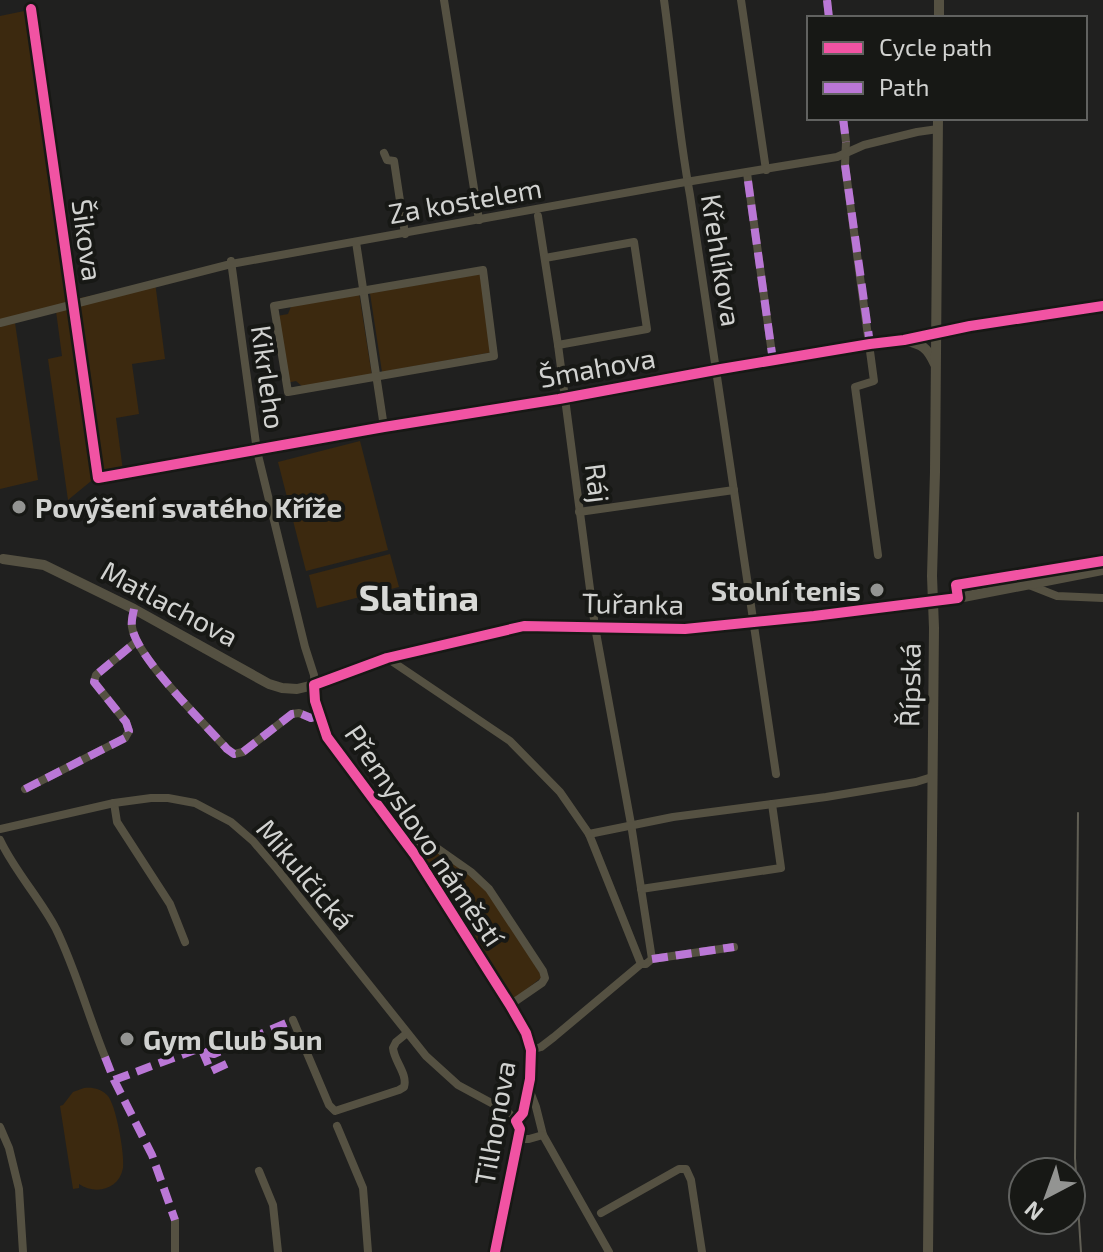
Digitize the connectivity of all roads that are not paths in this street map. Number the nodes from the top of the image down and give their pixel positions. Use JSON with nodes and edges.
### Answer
{"nodes":[{"id":1,"x":444,"y":0,"type":"edge"},
{"id":2,"x":664,"y":0,"type":"edge"},
{"id":3,"x":741,"y":0,"type":"edge"},
{"id":4,"x":31,"y":9,"type":"dead end"},
{"id":5,"x":843,"y":120,"type":"edge"},
{"id":6,"x":938,"y":123,"type":"edge"},
{"id":7,"x":384,"y":153,"type":"dead end"},
{"id":8,"x":846,"y":155,"type":"junction"},
{"id":9,"x":766,"y":170,"type":"junction"},
{"id":10,"x":747,"y":173,"type":"junction"},
{"id":11,"x":688,"y":182,"type":"junction"},
{"id":12,"x":538,"y":216,"type":"dead end"},
{"id":13,"x":479,"y":220,"type":"junction"},
{"id":14,"x":405,"y":234,"type":"junction"},
{"id":15,"x":356,"y":242,"type":"junction"},
{"id":16,"x":545,"y":258,"type":"junction"},
{"id":17,"x":231,"y":262,"type":"junction"},
{"id":18,"x":364,"y":290,"type":"junction"},
{"id":19,"x":73,"y":305,"type":"junction"},
{"id":20,"x":1103,"y":306,"type":"edge"},
{"id":21,"x":0,"y":323,"type":"edge"},
{"id":22,"x":936,"y":332,"type":"junction"},
{"id":23,"x":904,"y":340,"type":"junction"},
{"id":24,"x":870,"y":344,"type":"junction"},
{"id":25,"x":558,"y":345,"type":"junction"},
{"id":26,"x":773,"y":361,"type":"junction"},
{"id":27,"x":936,"y":366,"type":"junction"},
{"id":28,"x":717,"y":370,"type":"junction"},
{"id":29,"x":377,"y":378,"type":"junction"},
{"id":30,"x":564,"y":397,"type":"junction"},
{"id":31,"x":384,"y":427,"type":"junction"},
{"id":32,"x":257,"y":451,"type":"junction"},
{"id":33,"x":98,"y":478,"type":"joint"},
{"id":34,"x":734,"y":490,"type":"junction"},
{"id":35,"x":579,"y":512,"type":"junction"},
{"id":36,"x":878,"y":555,"type":"dead end"},
{"id":37,"x":1,"y":556,"type":"edge"},
{"id":38,"x":1103,"y":570,"type":"edge"},
{"id":39,"x":1028,"y":584,"type":"junction"},
{"id":40,"x":1103,"y":598,"type":"edge"},
{"id":41,"x":933,"y":601,"type":"junction"},
{"id":42,"x":134,"y":609,"type":"junction"},
{"id":43,"x":753,"y":622,"type":"junction"},
{"id":44,"x":595,"y":627,"type":"junction"},
{"id":45,"x":137,"y":641,"type":"junction"},
{"id":46,"x":387,"y":658,"type":"junction"},
{"id":47,"x":314,"y":685,"type":"junction"},
{"id":48,"x":320,"y":715,"type":"junction"},
{"id":49,"x":776,"y":774,"type":"dead end"},
{"id":50,"x":932,"y":777,"type":"junction"},
{"id":51,"x":25,"y":789,"type":"dead end"},
{"id":52,"x":114,"y":803,"type":"junction"},
{"id":53,"x":772,"y":804,"type":"junction"},
{"id":54,"x":631,"y":824,"type":"junction"},
{"id":55,"x":0,"y":829,"type":"edge"},
{"id":56,"x":589,"y":834,"type":"junction"},
{"id":57,"x":0,"y":840,"type":"edge"},
{"id":58,"x":413,"y":852,"type":"junction"},
{"id":59,"x":641,"y":889,"type":"junction"},
{"id":60,"x":185,"y":942,"type":"dead end"},
{"id":61,"x":734,"y":947,"type":"dead end"},
{"id":62,"x":652,"y":959,"type":"junction"},
{"id":63,"x":641,"y":964,"type":"junction"},
{"id":64,"x":510,"y":1005,"type":"junction"},
{"id":65,"x":293,"y":1020,"type":"dead end"},
{"id":66,"x":407,"y":1033,"type":"junction"},
{"id":67,"x":531,"y":1050,"type":"junction"},
{"id":68,"x":105,"y":1057,"type":"dead end"},
{"id":69,"x":528,"y":1088,"type":"junction"},
{"id":70,"x":516,"y":1121,"type":"junction"},
{"id":71,"x":337,"y":1126,"type":"dead end"},
{"id":72,"x":0,"y":1127,"type":"edge"},
{"id":73,"x":543,"y":1135,"type":"junction"},
{"id":74,"x":518,"y":1139,"type":"junction"},
{"id":75,"x":259,"y":1171,"type":"dead end"},
{"id":76,"x":601,"y":1213,"type":"dead end"},
{"id":77,"x":175,"y":1220,"type":"dead end"},
{"id":78,"x":23,"y":1252,"type":"edge"},
{"id":79,"x":175,"y":1252,"type":"edge"},
{"id":80,"x":278,"y":1252,"type":"edge"},
{"id":81,"x":368,"y":1252,"type":"edge"},
{"id":82,"x":495,"y":1252,"type":"edge"},
{"id":83,"x":609,"y":1252,"type":"edge"},
{"id":84,"x":702,"y":1252,"type":"edge"},
{"id":85,"x":928,"y":1252,"type":"edge"}],
"edges":[{"from":1,"to":13,"type":"street"},
{"from":2,"to":11,"type":"street","name":"Křehlíkova"},
{"from":3,"to":9,"type":"street"},
{"from":4,"to":19,"type":"street","name":"Šikova"},
{"from":5,"to":8,"type":"street"},
{"from":6,"to":8,"type":"street","name":"Za kostelem"},
{"from":6,"to":22,"type":"street","name":"Řípská"},
{"from":7,"to":14,"type":"street"},
{"from":8,"to":9,"type":"street","name":"Za kostelem"},
{"from":8,"to":24,"type":"street"},
{"from":9,"to":10,"type":"street","name":"Za kostelem"},
{"from":10,"to":11,"type":"street","name":"Za kostelem"},
{"from":10,"to":26,"type":"street"},
{"from":11,"to":13,"type":"street","name":"Za kostelem"},
{"from":11,"to":28,"type":"street","name":"Křehlíkova"},
{"from":12,"to":16,"type":"street","name":"Ráj"},
{"from":13,"to":14,"type":"street","name":"Za kostelem"},
{"from":14,"to":15,"type":"street","name":"Za kostelem"},
{"from":15,"to":17,"type":"street","name":"Za kostelem"},
{"from":15,"to":18,"type":"street"},
{"from":16,"to":25,"type":"street","name":"Ráj"},
{"from":16,"to":25,"type":"street"},
{"from":17,"to":19,"type":"street","name":"Za kostelem"},
{"from":17,"to":32,"type":"street","name":"Kikrleho"},
{"from":18,"to":29,"type":"street"},
{"from":18,"to":29,"type":"street"},
{"from":18,"to":29,"type":"street"},
{"from":19,"to":21,"type":"street","name":"Za kostelem"},
{"from":19,"to":33,"type":"street","name":"Šikova"},
{"from":20,"to":22,"type":"street","name":"Šmahova"},
{"from":22,"to":23,"type":"street","name":"Šmahova"},
{"from":22,"to":27,"type":"street","name":"Řípská"},
{"from":23,"to":24,"type":"street","name":"Šmahova"},
{"from":23,"to":27,"type":"street"},
{"from":24,"to":26,"type":"street","name":"Šmahova"},
{"from":24,"to":36,"type":"street"},
{"from":25,"to":30,"type":"street","name":"Ráj"},
{"from":26,"to":28,"type":"street","name":"Šmahova"},
{"from":27,"to":41,"type":"street","name":"Řípská"},
{"from":28,"to":30,"type":"street","name":"Šmahova"},
{"from":28,"to":34,"type":"street","name":"Křehlíkova"},
{"from":29,"to":31,"type":"street"},
{"from":30,"to":31,"type":"street","name":"Šmahova"},
{"from":30,"to":35,"type":"street","name":"Ráj"},
{"from":31,"to":32,"type":"street","name":"Šmahova"},
{"from":32,"to":33,"type":"street","name":"Šmahova"},
{"from":32,"to":47,"type":"street","name":"Kikrleho"},
{"from":34,"to":35,"type":"street"},
{"from":34,"to":43,"type":"street","name":"Křehlíkova"},
{"from":35,"to":44,"type":"street","name":"Ráj"},
{"from":37,"to":42,"type":"street","name":"Matlachova"},
{"from":38,"to":39,"type":"street","name":"Tuřanka"},
{"from":39,"to":40,"type":"street"},
{"from":39,"to":41,"type":"street","name":"Tuřanka"},
{"from":41,"to":43,"type":"street","name":"Tuřanka"},
{"from":41,"to":50,"type":"street","name":"Řípská"},
{"from":42,"to":45,"type":"street"},
{"from":42,"to":47,"type":"street","name":"Matlachova"},
{"from":43,"to":44,"type":"street","name":"Tuřanka"},
{"from":43,"to":49,"type":"street","name":"Křehlíkova"},
{"from":44,"to":46,"type":"street","name":"Tuřanka"},
{"from":44,"to":54,"type":"street","name":"Ráj"},
{"from":45,"to":48,"type":"street"},
{"from":45,"to":51,"type":"street"},
{"from":46,"to":47,"type":"street","name":"Tuřanka"},
{"from":46,"to":56,"type":"street"},
{"from":47,"to":48,"type":"street","name":"Přemyslovo náměstí"},
{"from":48,"to":58,"type":"street","name":"Přemyslovo náměstí"},
{"from":50,"to":53,"type":"street"},
{"from":50,"to":85,"type":"street","name":"Řípská"},
{"from":52,"to":55,"type":"street","name":"Mikulčická"},
{"from":52,"to":60,"type":"street"},
{"from":52,"to":66,"type":"street","name":"Mikulčická"},
{"from":53,"to":54,"type":"street"},
{"from":53,"to":59,"type":"street"},
{"from":54,"to":56,"type":"street"},
{"from":54,"to":59,"type":"street","name":"Ráj"},
{"from":56,"to":63,"type":"street"},
{"from":57,"to":68,"type":"street"},
{"from":58,"to":64,"type":"street","name":"Přemyslovo náměstí"},
{"from":58,"to":64,"type":"street","name":"Přemyslovo náměstí"},
{"from":59,"to":62,"type":"street","name":"Ráj"},
{"from":61,"to":62,"type":"street"},
{"from":62,"to":63,"type":"street"},
{"from":63,"to":67,"type":"street"},
{"from":64,"to":67,"type":"street","name":"Přemyslovo náměstí"},
{"from":65,"to":66,"type":"street"},
{"from":66,"to":70,"type":"street","name":"Mikulčická"},
{"from":67,"to":69,"type":"street","name":"Tilhonova"},
{"from":69,"to":70,"type":"street","name":"Tilhonova"},
{"from":69,"to":73,"type":"street"},
{"from":70,"to":74,"type":"street","name":"Tilhonova"},
{"from":71,"to":81,"type":"street"},
{"from":72,"to":78,"type":"street"},
{"from":73,"to":74,"type":"street"},
{"from":73,"to":83,"type":"street"},
{"from":74,"to":82,"type":"street","name":"Tilhonova"},
{"from":75,"to":80,"type":"street"},
{"from":76,"to":84,"type":"street"},
{"from":77,"to":79,"type":"street"}]}
